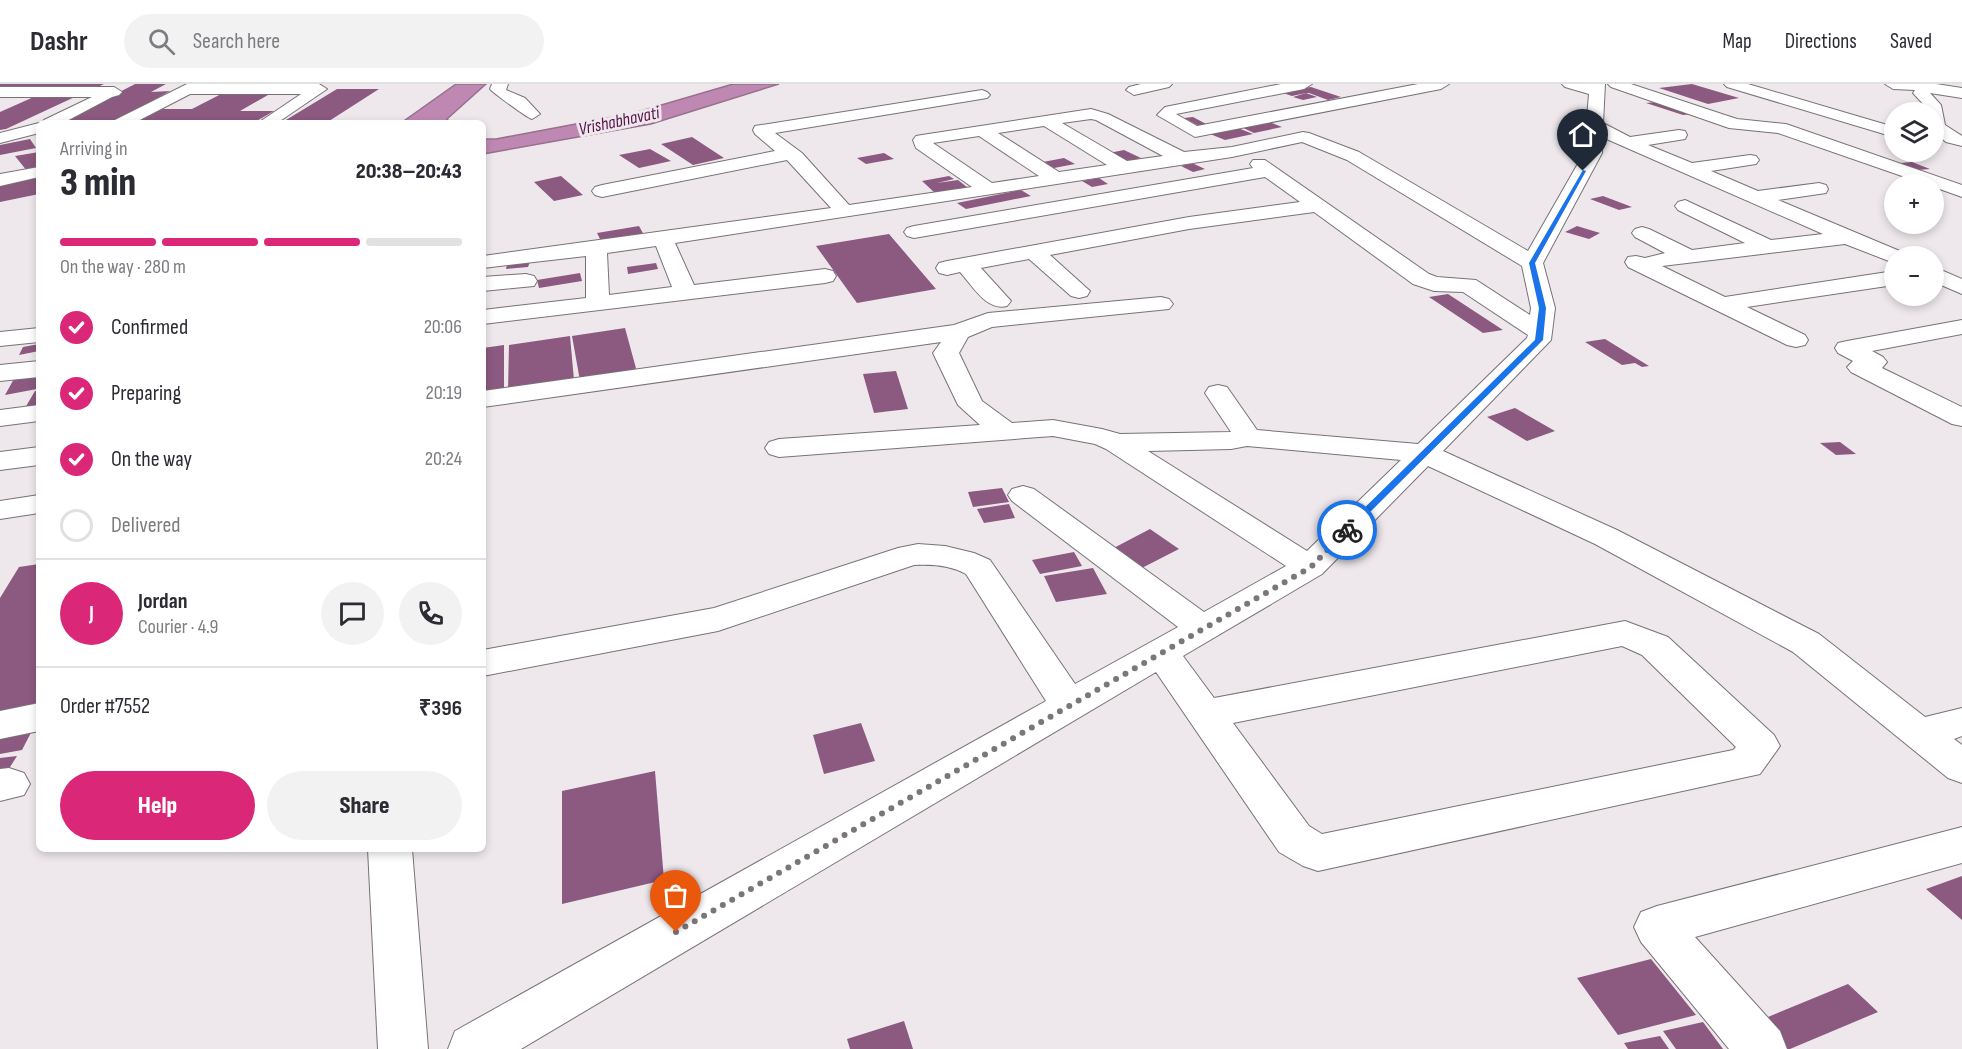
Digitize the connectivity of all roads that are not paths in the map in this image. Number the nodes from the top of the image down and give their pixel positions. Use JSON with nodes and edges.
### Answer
{"nodes":[{"id":1,"x":130,"y":84,"type":"edge"},
{"id":2,"x":500,"y":84,"type":"edge"},
{"id":3,"x":1164,"y":84,"type":"edge"},
{"id":4,"x":1254,"y":84,"type":"edge"},
{"id":5,"x":1304,"y":84,"type":"edge"},
{"id":6,"x":1442,"y":84,"type":"edge"},
{"id":7,"x":1732,"y":84,"type":"edge"},
{"id":8,"x":1893,"y":84,"type":"edge"},
{"id":9,"x":1924,"y":85,"type":"edge"},
{"id":10,"x":1190,"y":88,"type":"dead end"},
{"id":11,"x":163,"y":89,"type":"dead end"},
{"id":12,"x":186,"y":89,"type":"junction"},
{"id":13,"x":1766,"y":89,"type":"edge"},
{"id":14,"x":1134,"y":90,"type":"dead end"},
{"id":15,"x":1271,"y":90,"type":"junction"},
{"id":16,"x":0,"y":92,"type":"edge"},
{"id":17,"x":38,"y":92,"type":"junction"},
{"id":18,"x":114,"y":92,"type":"junction"},
{"id":19,"x":1962,"y":93,"type":"edge"},
{"id":20,"x":982,"y":94,"type":"dead end"},
{"id":21,"x":1595,"y":94,"type":"edge"},
{"id":22,"x":1210,"y":96,"type":"dead end"},
{"id":23,"x":0,"y":108,"type":"edge"},
{"id":24,"x":1320,"y":108,"type":"junction"},
{"id":25,"x":532,"y":114,"type":"dead end"},
{"id":26,"x":1350,"y":118,"type":"dead end"},
{"id":27,"x":56,"y":120,"type":"edge"},
{"id":28,"x":127,"y":120,"type":"edge"},
{"id":29,"x":271,"y":120,"type":"edge"},
{"id":30,"x":1045,"y":120,"type":"junction"},
{"id":31,"x":1884,"y":129,"type":"edge"},
{"id":32,"x":981,"y":130,"type":"junction"},
{"id":33,"x":36,"y":131,"type":"edge"},
{"id":34,"x":1326,"y":131,"type":"dead end"},
{"id":35,"x":1679,"y":135,"type":"dead end"},
{"id":36,"x":1303,"y":137,"type":"junction"},
{"id":37,"x":0,"y":138,"type":"edge"},
{"id":38,"x":1962,"y":141,"type":"edge"},
{"id":39,"x":1628,"y":142,"type":"junction"},
{"id":40,"x":1884,"y":147,"type":"edge"},
{"id":41,"x":1853,"y":152,"type":"junction"},
{"id":42,"x":789,"y":154,"type":"junction"},
{"id":43,"x":1181,"y":158,"type":"junction"},
{"id":44,"x":1815,"y":158,"type":"dead end"},
{"id":45,"x":1750,"y":160,"type":"dead end"},
{"id":46,"x":1124,"y":167,"type":"junction"},
{"id":47,"x":1690,"y":169,"type":"junction"},
{"id":48,"x":1962,"y":172,"type":"edge"},
{"id":49,"x":36,"y":173,"type":"edge"},
{"id":50,"x":1944,"y":175,"type":"edge"},
{"id":51,"x":1058,"y":179,"type":"junction"},
{"id":52,"x":0,"y":180,"type":"edge"},
{"id":53,"x":988,"y":189,"type":"junction"},
{"id":54,"x":1819,"y":189,"type":"dead end"},
{"id":55,"x":602,"y":191,"type":"dead end"},
{"id":56,"x":1962,"y":191,"type":"edge"},
{"id":57,"x":1756,"y":197,"type":"junction"},
{"id":58,"x":1316,"y":206,"type":"junction"},
{"id":59,"x":1684,"y":206,"type":"dead end"},
{"id":60,"x":844,"y":211,"type":"junction"},
{"id":61,"x":914,"y":231,"type":"dead end"},
{"id":62,"x":1642,"y":233,"type":"dead end"},
{"id":63,"x":1850,"y":237,"type":"junction"},
{"id":64,"x":663,"y":238,"type":"junction"},
{"id":65,"x":1768,"y":247,"type":"junction"},
{"id":66,"x":596,"y":248,"type":"junction"},
{"id":67,"x":1033,"y":252,"type":"junction"},
{"id":68,"x":1884,"y":252,"type":"edge"},
{"id":69,"x":1689,"y":257,"type":"junction"},
{"id":70,"x":486,"y":262,"type":"edge"},
{"id":71,"x":1532,"y":263,"type":"junction"},
{"id":72,"x":825,"y":276,"type":"dead end"},
{"id":73,"x":1944,"y":279,"type":"edge"},
{"id":74,"x":1884,"y":280,"type":"edge"},
{"id":75,"x":526,"y":281,"type":"dead end"},
{"id":76,"x":486,"y":284,"type":"edge"},
{"id":77,"x":1962,"y":287,"type":"edge"},
{"id":78,"x":1079,"y":291,"type":"dead end"},
{"id":79,"x":686,"y":294,"type":"junction"},
{"id":80,"x":999,"y":301,"type":"dead end"},
{"id":81,"x":598,"y":303,"type":"junction"},
{"id":82,"x":1161,"y":304,"type":"dead end"},
{"id":83,"x":1723,"y":304,"type":"junction"},
{"id":84,"x":486,"y":317,"type":"edge"},
{"id":85,"x":1962,"y":327,"type":"edge"},
{"id":86,"x":959,"y":332,"type":"junction"},
{"id":87,"x":1540,"y":332,"type":"junction"},
{"id":88,"x":36,"y":335,"type":"edge"},
{"id":89,"x":0,"y":339,"type":"edge"},
{"id":90,"x":1796,"y":340,"type":"dead end"},
{"id":91,"x":36,"y":369,"type":"edge"},
{"id":92,"x":0,"y":373,"type":"edge"},
{"id":93,"x":1218,"y":393,"type":"dead end"},
{"id":94,"x":486,"y":399,"type":"edge"},
{"id":95,"x":36,"y":413,"type":"edge"},
{"id":96,"x":0,"y":418,"type":"edge"},
{"id":97,"x":1962,"y":418,"type":"edge"},
{"id":98,"x":1006,"y":431,"type":"junction"},
{"id":99,"x":1246,"y":437,"type":"junction"},
{"id":100,"x":1116,"y":443,"type":"junction"},
{"id":101,"x":779,"y":448,"type":"dead end"},
{"id":102,"x":1423,"y":453,"type":"junction"},
{"id":103,"x":36,"y":456,"type":"edge"},
{"id":104,"x":0,"y":461,"type":"edge"},
{"id":105,"x":1023,"y":495,"type":"dead end"},
{"id":106,"x":36,"y":504,"type":"edge"},
{"id":107,"x":0,"y":510,"type":"edge"},
{"id":108,"x":1311,"y":567,"type":"junction"},
{"id":109,"x":1202,"y":628,"type":"junction"},
{"id":110,"x":1161,"y":652,"type":"junction"},
{"id":111,"x":486,"y":662,"type":"edge"},
{"id":112,"x":1069,"y":705,"type":"junction"},
{"id":113,"x":1205,"y":714,"type":"junction"},
{"id":114,"x":36,"y":718,"type":"edge"},
{"id":115,"x":1962,"y":722,"type":"edge"},
{"id":116,"x":0,"y":725,"type":"edge"},
{"id":117,"x":1919,"y":733,"type":"junction"},
{"id":118,"x":1962,"y":766,"type":"edge"},
{"id":119,"x":1962,"y":845,"type":"edge"},
{"id":120,"x":390,"y":852,"type":"edge"},
{"id":121,"x":403,"y":1049,"type":"edge"},
{"id":122,"x":473,"y":1049,"type":"edge"},
{"id":123,"x":1762,"y":1049,"type":"edge"}],
"edges":[{"from":1,"to":18,"type":"street"},
{"from":2,"to":25,"type":"street"},
{"from":3,"to":14,"type":"street"},
{"from":4,"to":15,"type":"street"},
{"from":5,"to":15,"type":"street"},
{"from":6,"to":24,"type":"street"},
{"from":7,"to":13,"type":"street"},
{"from":8,"to":9,"type":"street"},
{"from":9,"to":19,"type":"street"},
{"from":9,"to":38,"type":"street"},
{"from":10,"to":22,"type":"street"},
{"from":11,"to":12,"type":"street"},
{"from":12,"to":28,"type":"street"},
{"from":12,"to":29,"type":"street"},
{"from":13,"to":31,"type":"street"},
{"from":15,"to":24,"type":"street"},
{"from":15,"to":24,"type":"street"},
{"from":16,"to":17,"type":"street"},
{"from":17,"to":18,"type":"street"},
{"from":17,"to":23,"type":"street"},
{"from":18,"to":27,"type":"street"},
{"from":20,"to":42,"type":"street"},
{"from":21,"to":39,"type":"street"},
{"from":21,"to":41,"type":"street"},
{"from":21,"to":71,"type":"street"},
{"from":24,"to":26,"type":"street"},
{"from":30,"to":32,"type":"street"},
{"from":30,"to":43,"type":"street"},
{"from":30,"to":46,"type":"street"},
{"from":32,"to":51,"type":"street"},
{"from":32,"to":53,"type":"street"},
{"from":33,"to":37,"type":"street"},
{"from":34,"to":36,"type":"street"},
{"from":35,"to":39,"type":"street"},
{"from":36,"to":43,"type":"street"},
{"from":36,"to":71,"type":"street"},
{"from":39,"to":47,"type":"street"},
{"from":40,"to":41,"type":"street"},
{"from":41,"to":44,"type":"street"},
{"from":41,"to":56,"type":"street"},
{"from":42,"to":55,"type":"street"},
{"from":42,"to":60,"type":"street"},
{"from":43,"to":46,"type":"street"},
{"from":45,"to":47,"type":"street"},
{"from":46,"to":51,"type":"street"},
{"from":47,"to":57,"type":"street"},
{"from":48,"to":50,"type":"street"},
{"from":49,"to":52,"type":"street"},
{"from":51,"to":53,"type":"street"},
{"from":53,"to":60,"type":"street"},
{"from":54,"to":57,"type":"street"},
{"from":57,"to":63,"type":"street"},
{"from":58,"to":61,"type":"street"},
{"from":58,"to":67,"type":"street"},
{"from":58,"to":87,"type":"street"},
{"from":59,"to":65,"type":"street"},
{"from":60,"to":64,"type":"street"},
{"from":62,"to":69,"type":"street"},
{"from":63,"to":65,"type":"street"},
{"from":63,"to":68,"type":"street"},
{"from":64,"to":66,"type":"street"},
{"from":64,"to":79,"type":"street"},
{"from":65,"to":69,"type":"street"},
{"from":66,"to":70,"type":"street"},
{"from":66,"to":81,"type":"street"},
{"from":67,"to":78,"type":"street"},
{"from":67,"to":80,"type":"street"},
{"from":69,"to":83,"type":"street"},
{"from":71,"to":87,"type":"street"},
{"from":72,"to":79,"type":"street"},
{"from":73,"to":77,"type":"street"},
{"from":74,"to":83,"type":"street"},
{"from":75,"to":76,"type":"street"},
{"from":79,"to":81,"type":"street"},
{"from":81,"to":84,"type":"street"},
{"from":82,"to":86,"type":"street"},
{"from":83,"to":90,"type":"street"},
{"from":85,"to":97,"type":"street"},
{"from":86,"to":94,"type":"street"},
{"from":86,"to":98,"type":"street"},
{"from":87,"to":102,"type":"street"},
{"from":88,"to":89,"type":"street"},
{"from":91,"to":92,"type":"street"},
{"from":93,"to":99,"type":"street"},
{"from":95,"to":96,"type":"street"},
{"from":98,"to":100,"type":"street"},
{"from":98,"to":101,"type":"street"},
{"from":99,"to":100,"type":"street"},
{"from":99,"to":102,"type":"street"},
{"from":100,"to":108,"type":"street"},
{"from":102,"to":108,"type":"street"},
{"from":102,"to":117,"type":"street"},
{"from":103,"to":104,"type":"street"},
{"from":105,"to":109,"type":"street"},
{"from":106,"to":107,"type":"street"},
{"from":108,"to":109,"type":"street"},
{"from":109,"to":110,"type":"street"},
{"from":110,"to":112,"type":"street"},
{"from":110,"to":113,"type":"street"},
{"from":111,"to":112,"type":"street"},
{"from":112,"to":122,"type":"street"},
{"from":113,"to":113,"type":"street"},
{"from":114,"to":116,"type":"street"},
{"from":115,"to":117,"type":"street"},
{"from":117,"to":118,"type":"street"},
{"from":119,"to":123,"type":"street"},
{"from":120,"to":121,"type":"street"}]}
